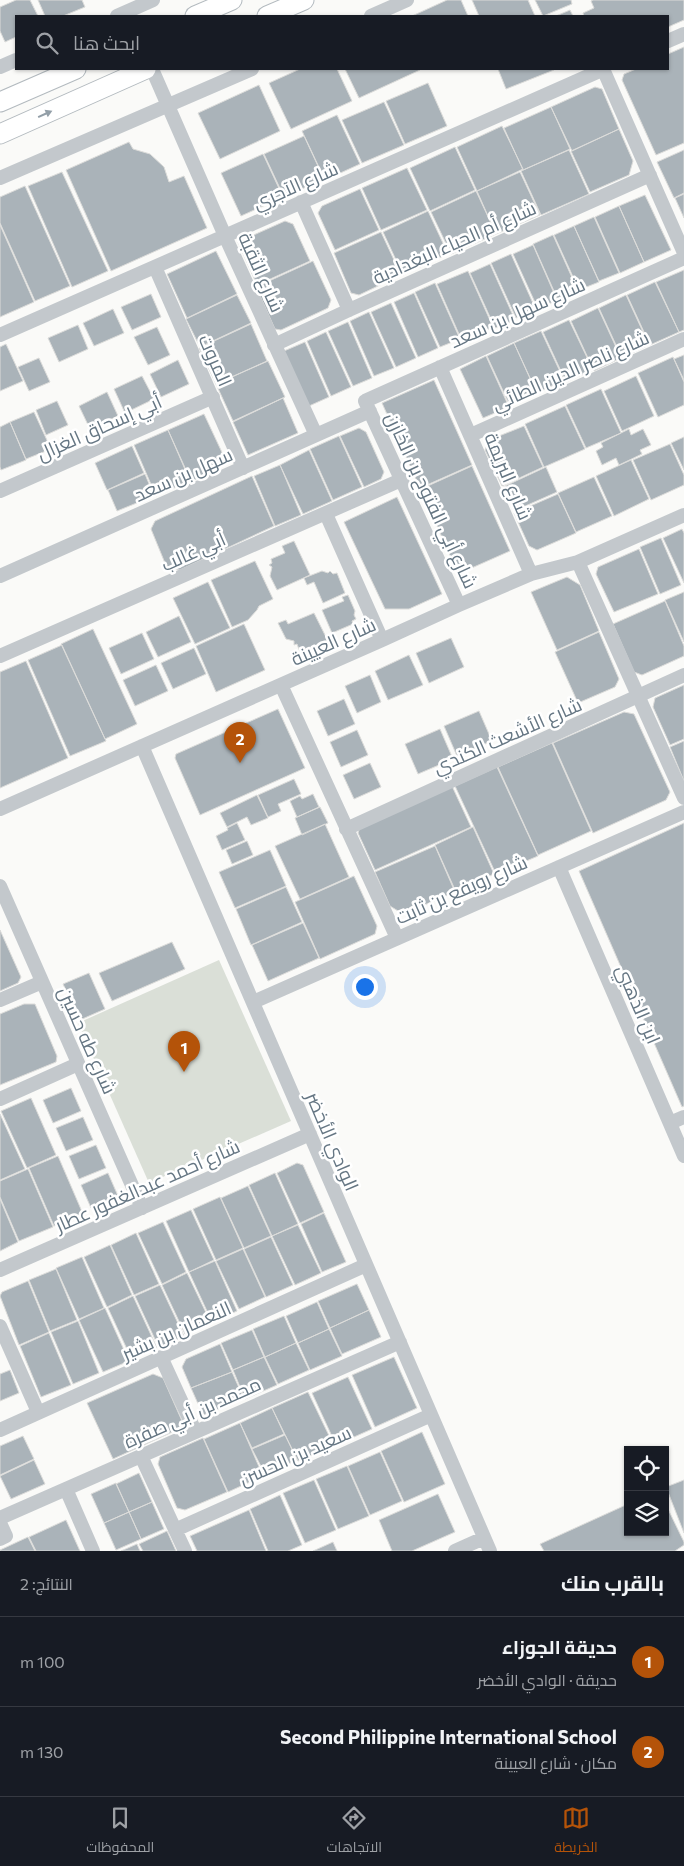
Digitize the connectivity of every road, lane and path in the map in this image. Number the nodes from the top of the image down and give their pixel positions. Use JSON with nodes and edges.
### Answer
{"nodes":[{"id":1,"x":232,"y":0,"type":"edge"},
{"id":2,"x":304,"y":0,"type":"edge"},
{"id":3,"x":407,"y":0,"type":"edge"},
{"id":4,"x":148,"y":5,"type":"edge"},
{"id":5,"x":119,"y":15,"type":"edge"},
{"id":6,"x":197,"y":15,"type":"edge"},
{"id":7,"x":269,"y":15,"type":"edge"},
{"id":8,"x":373,"y":15,"type":"edge"},
{"id":9,"x":684,"y":34,"type":"edge"},
{"id":10,"x":669,"y":41,"type":"edge"},
{"id":11,"x":15,"y":60,"type":"edge"},
{"id":12,"x":0,"y":67,"type":"edge"},
{"id":13,"x":74,"y":70,"type":"edge"},
{"id":14,"x":144,"y":70,"type":"edge"},
{"id":15,"x":152,"y":70,"type":"edge"},
{"id":16,"x":250,"y":70,"type":"edge"},
{"id":17,"x":602,"y":70,"type":"edge"},
{"id":18,"x":604,"y":70,"type":"edge"},
{"id":19,"x":0,"y":102,"type":"edge"},
{"id":20,"x":168,"y":106,"type":"junction"},
{"id":21,"x":0,"y":134,"type":"edge"},
{"id":22,"x":650,"y":176,"type":"junction"},
{"id":23,"x":0,"y":178,"type":"edge"},
{"id":24,"x":300,"y":202,"type":"junction"},
{"id":25,"x":225,"y":236,"type":"junction"},
{"id":26,"x":684,"y":253,"type":"edge"},
{"id":27,"x":684,"y":258,"type":"edge"},
{"id":28,"x":155,"y":266,"type":"junction"},
{"id":29,"x":348,"y":310,"type":"junction"},
{"id":30,"x":0,"y":335,"type":"edge"},
{"id":31,"x":684,"y":339,"type":"edge"},
{"id":32,"x":274,"y":345,"type":"junction"},
{"id":33,"x":440,"y":367,"type":"junction"},
{"id":34,"x":213,"y":397,"type":"junction"},
{"id":35,"x":368,"y":406,"type":"junction"},
{"id":36,"x":316,"y":435,"type":"junction"},
{"id":37,"x":471,"y":435,"type":"junction"},
{"id":38,"x":243,"y":468,"type":"junction"},
{"id":39,"x":401,"y":480,"type":"junction"},
{"id":40,"x":0,"y":491,"type":"edge"},
{"id":41,"x":326,"y":514,"type":"junction"},
{"id":42,"x":684,"y":515,"type":"edge"},
{"id":43,"x":578,"y":562,"type":"junction"},
{"id":44,"x":531,"y":574,"type":"junction"},
{"id":45,"x":0,"y":576,"type":"edge"},
{"id":46,"x":459,"y":605,"type":"junction"},
{"id":47,"x":382,"y":640,"type":"junction"},
{"id":48,"x":0,"y":656,"type":"edge"},
{"id":49,"x":684,"y":675,"type":"edge"},
{"id":50,"x":281,"y":685,"type":"junction"},
{"id":51,"x":637,"y":697,"type":"junction"},
{"id":52,"x":142,"y":746,"type":"junction"},
{"id":53,"x":684,"y":798,"type":"edge"},
{"id":54,"x":0,"y":810,"type":"edge"},
{"id":55,"x":684,"y":812,"type":"edge"},
{"id":56,"x":346,"y":829,"type":"junction"},
{"id":57,"x":559,"y":867,"type":"junction"},
{"id":58,"x":0,"y":886,"type":"edge"},
{"id":59,"x":5,"y":911,"type":"edge"},
{"id":60,"x":397,"y":938,"type":"junction"},
{"id":61,"x":42,"y":982,"type":"junction"},
{"id":62,"x":0,"y":1000,"type":"edge"},
{"id":63,"x":253,"y":1002,"type":"junction"},
{"id":64,"x":78,"y":1064,"type":"junction"},
{"id":65,"x":0,"y":1099,"type":"edge"},
{"id":66,"x":684,"y":1117,"type":"edge"},
{"id":67,"x":670,"y":1123,"type":"junction"},
{"id":68,"x":310,"y":1134,"type":"junction"},
{"id":69,"x":684,"y":1156,"type":"edge"},
{"id":70,"x":142,"y":1208,"type":"junction"},
{"id":71,"x":366,"y":1265,"type":"junction"},
{"id":72,"x":0,"y":1270,"type":"edge"},
{"id":73,"x":0,"y":1326,"type":"edge"},
{"id":74,"x":400,"y":1342,"type":"junction"},
{"id":75,"x":161,"y":1357,"type":"junction"},
{"id":76,"x":38,"y":1412,"type":"junction"},
{"id":77,"x":431,"y":1415,"type":"junction"},
{"id":78,"x":0,"y":1430,"type":"edge"},
{"id":79,"x":195,"y":1432,"type":"junction"},
{"id":80,"x":141,"y":1456,"type":"junction"},
{"id":81,"x":66,"y":1489,"type":"junction"},
{"id":82,"x":0,"y":1518,"type":"edge"},
{"id":83,"x":175,"y":1530,"type":"junction"},
{"id":84,"x":487,"y":1544,"type":"edge"},
{"id":85,"x":93,"y":1551,"type":"edge"},
{"id":86,"x":185,"y":1551,"type":"edge"},
{"id":87,"x":455,"y":1551,"type":"edge"}],
"edges":[{"from":1,"to":6,"type":"main road"},
{"from":2,"to":7,"type":"main road"},
{"from":3,"to":8,"type":"street"},
{"from":4,"to":5,"type":"street"},
{"from":9,"to":10,"type":"street"},
{"from":11,"to":12,"type":"street"},
{"from":13,"to":19,"type":"main road"},
{"from":21,"to":14,"type":"main road","one_way":true},
{"from":15,"to":20,"type":"street","name":"شارع الثقبة"},
{"from":16,"to":20,"type":"street"},
{"from":17,"to":24,"type":"street","name":"شارع الآجري"},
{"from":18,"to":22,"type":"street"},
{"from":20,"to":23,"type":"street"},
{"from":20,"to":25,"type":"street","name":"شارع الثقبة"},
{"from":22,"to":26,"type":"street"},
{"from":22,"to":29,"type":"street","name":"شارع أم الحياء البغدادية"},
{"from":24,"to":25,"type":"street","name":"شارع الآجري"},
{"from":24,"to":29,"type":"street"},
{"from":25,"to":28,"type":"street","name":"شارع الآجري"},
{"from":25,"to":32,"type":"street","name":"شارع الثقبة"},
{"from":27,"to":33,"type":"street","name":"شارع سهل بن سعد"},
{"from":28,"to":30,"type":"street","name":"شارع الآجري"},
{"from":28,"to":34,"type":"street","name":"المروت"},
{"from":29,"to":32,"type":"street","name":"شارع أم الحياء البغدادية"},
{"from":31,"to":37,"type":"street","name":"شارع ناصر الدين الطائي"},
{"from":32,"to":36,"type":"street","name":"شارع الثقبة"},
{"from":33,"to":35,"type":"street","name":"شارع سهل بن سعد"},
{"from":33,"to":37,"type":"street","name":"شارع البريمة"},
{"from":34,"to":38,"type":"street","name":"المروت"},
{"from":34,"to":40,"type":"street","name":"أبي إسحاق الغزال"},
{"from":35,"to":36,"type":"street","name":"سهل بن سعد"},
{"from":35,"to":39,"type":"street","name":"شارع أبي الفتوح بن الخازن"},
{"from":36,"to":38,"type":"street","name":"سهل بن سعد"},
{"from":37,"to":44,"type":"street","name":"شارع البريمة"},
{"from":38,"to":45,"type":"street","name":"سهل بن سعد"},
{"from":39,"to":41,"type":"street","name":"أبي غالب"},
{"from":39,"to":46,"type":"street","name":"شارع أبي الفتوح بن الخازن"},
{"from":41,"to":47,"type":"street"},
{"from":41,"to":48,"type":"street","name":"أبي غالب"},
{"from":42,"to":43,"type":"street","name":"شارع العيينة"},
{"from":43,"to":44,"type":"street","name":"شارع العيينة"},
{"from":43,"to":51,"type":"street"},
{"from":44,"to":46,"type":"street","name":"شارع العيينة"},
{"from":46,"to":47,"type":"street","name":"شارع العيينة"},
{"from":47,"to":50,"type":"street","name":"شارع العيينة"},
{"from":49,"to":51,"type":"street","name":"شارع الأشعث الكندي"},
{"from":50,"to":52,"type":"street","name":"شارع العيينة"},
{"from":50,"to":56,"type":"street"},
{"from":51,"to":53,"type":"street"},
{"from":51,"to":56,"type":"street","name":"شارع الأشعث الكندي"},
{"from":52,"to":54,"type":"street","name":"شارع العيينة"},
{"from":52,"to":63,"type":"street","name":"الوادي الأخضر"},
{"from":55,"to":57,"type":"street","name":"شارع رويفع بن ثابت"},
{"from":56,"to":60,"type":"street"},
{"from":57,"to":60,"type":"street","name":"شارع رويفع بن ثابت"},
{"from":57,"to":67,"type":"street","name":"ابن الذهبي"},
{"from":58,"to":59,"type":"street","name":"شارع طه حسين"},
{"from":59,"to":61,"type":"street","name":"شارع طه حسين"},
{"from":60,"to":63,"type":"street","name":"شارع رويفع بن ثابت"},
{"from":61,"to":62,"type":"street"},
{"from":61,"to":64,"type":"street","name":"شارع طه حسين"},
{"from":63,"to":68,"type":"street","name":"الوادي الأخضر"},
{"from":64,"to":65,"type":"street"},
{"from":64,"to":70,"type":"street","name":"شارع طه حسين"},
{"from":66,"to":67,"type":"street"},
{"from":67,"to":69,"type":"street","name":"ابن الذهبي"},
{"from":68,"to":70,"type":"street","name":"شارع أحمد عبدالغفور عطار"},
{"from":68,"to":71,"type":"street","name":"الوادي الأخضر"},
{"from":70,"to":72,"type":"street","name":"شارع أحمد عبدالغفور عطار"},
{"from":71,"to":74,"type":"street","name":"الوادي الأخضر"},
{"from":71,"to":75,"type":"street","name":"النعمان بن بشير"},
{"from":73,"to":76,"type":"street"},
{"from":74,"to":77,"type":"street","name":"الوادي الأخضر"},
{"from":74,"to":79,"type":"street","name":"محمد بن أبي صفرة"},
{"from":75,"to":76,"type":"street","name":"النعمان بن بشير"},
{"from":75,"to":79,"type":"street"},
{"from":76,"to":78,"type":"street","name":"النعمان بن بشير"},
{"from":77,"to":83,"type":"street","name":"سعيد بن الحسن"},
{"from":77,"to":84,"type":"street","name":"الوادي الأخضر"},
{"from":79,"to":80,"type":"street","name":"محمد بن أبي صفرة"},
{"from":80,"to":81,"type":"street","name":"محمد بن أبي صفرة"},
{"from":80,"to":83,"type":"street"},
{"from":81,"to":82,"type":"street","name":"محمد بن أبي صفرة"},
{"from":81,"to":85,"type":"street"},
{"from":83,"to":86,"type":"street"},
{"from":84,"to":87,"type":"street"}]}
